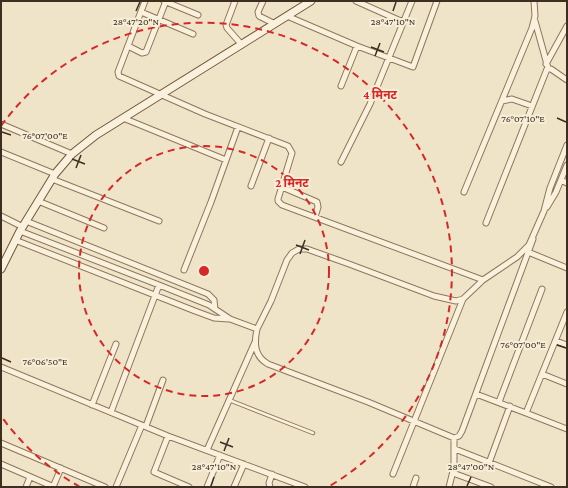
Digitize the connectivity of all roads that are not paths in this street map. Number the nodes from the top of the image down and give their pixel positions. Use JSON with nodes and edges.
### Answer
{"nodes":[{"id":1,"x":145,"y":1,"type":"edge"},
{"id":2,"x":165,"y":1,"type":"edge"},
{"id":3,"x":235,"y":1,"type":"edge"},
{"id":4,"x":262,"y":1,"type":"edge"},
{"id":5,"x":311,"y":1,"type":"edge"},
{"id":6,"x":356,"y":1,"type":"edge"},
{"id":7,"x":412,"y":1,"type":"edge"},
{"id":8,"x":437,"y":1,"type":"edge"},
{"id":9,"x":534,"y":1,"type":"edge"},
{"id":10,"x":141,"y":12,"type":"junction"},
{"id":11,"x":198,"y":15,"type":"dead end"},
{"id":12,"x":286,"y":16,"type":"junction"},
{"id":13,"x":159,"y":20,"type":"junction"},
{"id":14,"x":535,"y":21,"type":"junction"},
{"id":15,"x":403,"y":22,"type":"junction"},
{"id":16,"x":275,"y":24,"type":"junction"},
{"id":17,"x":567,"y":26,"type":"edge"},
{"id":18,"x":193,"y":34,"type":"dead end"},
{"id":19,"x":242,"y":45,"type":"junction"},
{"id":20,"x":128,"y":46,"type":"junction"},
{"id":21,"x":357,"y":46,"type":"junction"},
{"id":22,"x":389,"y":59,"type":"junction"},
{"id":23,"x":547,"y":66,"type":"junction"},
{"id":24,"x":567,"y":80,"type":"edge"},
{"id":25,"x":341,"y":86,"type":"dead end"},
{"id":26,"x":160,"y":95,"type":"junction"},
{"id":27,"x":502,"y":101,"type":"junction"},
{"id":28,"x":532,"y":106,"type":"junction"},
{"id":29,"x":123,"y":118,"type":"junction"},
{"id":30,"x":1,"y":124,"type":"edge"},
{"id":31,"x":238,"y":127,"type":"junction"},
{"id":32,"x":268,"y":138,"type":"junction"},
{"id":33,"x":567,"y":145,"type":"edge"},
{"id":34,"x":1,"y":152,"type":"edge"},
{"id":35,"x":72,"y":154,"type":"junction"},
{"id":36,"x":226,"y":160,"type":"junction"},
{"id":37,"x":341,"y":162,"type":"dead end"},
{"id":38,"x":567,"y":165,"type":"edge"},
{"id":39,"x":53,"y":176,"type":"junction"},
{"id":40,"x":561,"y":180,"type":"junction"},
{"id":41,"x":567,"y":183,"type":"edge"},
{"id":42,"x":251,"y":186,"type":"dead end"},
{"id":43,"x":282,"y":187,"type":"junction"},
{"id":44,"x":464,"y":192,"type":"dead end"},
{"id":45,"x":38,"y":201,"type":"junction"},
{"id":46,"x":544,"y":211,"type":"junction"},
{"id":47,"x":1,"y":216,"type":"edge"},
{"id":48,"x":315,"y":217,"type":"junction"},
{"id":49,"x":160,"y":222,"type":"dead end"},
{"id":50,"x":486,"y":223,"type":"dead end"},
{"id":51,"x":23,"y":226,"type":"junction"},
{"id":52,"x":104,"y":228,"type":"dead end"},
{"id":53,"x":55,"y":233,"type":"junction"},
{"id":54,"x":15,"y":240,"type":"junction"},
{"id":55,"x":533,"y":240,"type":"junction"},
{"id":56,"x":52,"y":243,"type":"junction"},
{"id":57,"x":528,"y":252,"type":"junction"},
{"id":58,"x":567,"y":268,"type":"edge"},
{"id":59,"x":1,"y":269,"type":"edge"},
{"id":60,"x":184,"y":270,"type":"dead end"},
{"id":61,"x":483,"y":280,"type":"junction"},
{"id":62,"x":160,"y":285,"type":"junction"},
{"id":63,"x":542,"y":289,"type":"dead end"},
{"id":64,"x":156,"y":296,"type":"junction"},
{"id":65,"x":463,"y":299,"type":"junction"},
{"id":66,"x":215,"y":309,"type":"junction"},
{"id":67,"x":567,"y":312,"type":"edge"},
{"id":68,"x":230,"y":319,"type":"junction"},
{"id":69,"x":257,"y":329,"type":"junction"},
{"id":70,"x":255,"y":341,"type":"junction"},
{"id":71,"x":556,"y":341,"type":"junction"},
{"id":72,"x":116,"y":344,"type":"dead end"},
{"id":73,"x":567,"y":345,"type":"edge"},
{"id":74,"x":1,"y":367,"type":"edge"},
{"id":75,"x":542,"y":374,"type":"junction"},
{"id":76,"x":163,"y":380,"type":"dead end"},
{"id":77,"x":567,"y":384,"type":"edge"},
{"id":78,"x":476,"y":394,"type":"junction"},
{"id":79,"x":229,"y":400,"type":"junction"},
{"id":80,"x":499,"y":402,"type":"junction"},
{"id":81,"x":92,"y":405,"type":"junction"},
{"id":82,"x":510,"y":406,"type":"junction"},
{"id":83,"x":111,"y":412,"type":"junction"},
{"id":84,"x":526,"y":413,"type":"junction"},
{"id":85,"x":413,"y":422,"type":"junction"},
{"id":86,"x":144,"y":425,"type":"junction"},
{"id":87,"x":567,"y":429,"type":"edge"},
{"id":88,"x":314,"y":433,"type":"dead end"},
{"id":89,"x":168,"y":436,"type":"junction"},
{"id":90,"x":454,"y":438,"type":"junction"},
{"id":91,"x":1,"y":443,"type":"edge"},
{"id":92,"x":455,"y":449,"type":"junction"},
{"id":93,"x":207,"y":450,"type":"junction"},
{"id":94,"x":220,"y":455,"type":"junction"},
{"id":95,"x":489,"y":463,"type":"junction"},
{"id":96,"x":1,"y":464,"type":"edge"},
{"id":97,"x":244,"y":464,"type":"junction"},
{"id":98,"x":62,"y":468,"type":"junction"},
{"id":99,"x":453,"y":472,"type":"junction"},
{"id":100,"x":272,"y":474,"type":"junction"},
{"id":101,"x":393,"y":474,"type":"dead end"},
{"id":102,"x":30,"y":477,"type":"junction"},
{"id":103,"x":416,"y":478,"type":"dead end"},
{"id":104,"x":26,"y":487,"type":"edge"},
{"id":105,"x":53,"y":487,"type":"edge"},
{"id":106,"x":105,"y":487,"type":"edge"},
{"id":107,"x":116,"y":487,"type":"edge"},
{"id":108,"x":190,"y":487,"type":"edge"},
{"id":109,"x":207,"y":487,"type":"edge"},
{"id":110,"x":234,"y":487,"type":"edge"},
{"id":111,"x":270,"y":487,"type":"edge"},
{"id":112,"x":305,"y":487,"type":"edge"},
{"id":113,"x":413,"y":487,"type":"edge"},
{"id":114,"x":449,"y":487,"type":"edge"},
{"id":115,"x":491,"y":487,"type":"edge"},
{"id":116,"x":550,"y":487,"type":"edge"}],
"edges":[{"from":1,"to":10,"type":"street"},
{"from":2,"to":11,"type":"street"},
{"from":2,"to":13,"type":"street"},
{"from":3,"to":19,"type":"street"},
{"from":4,"to":16,"type":"street"},
{"from":5,"to":12,"type":"street"},
{"from":6,"to":15,"type":"street"},
{"from":7,"to":15,"type":"street"},
{"from":8,"to":22,"type":"street"},
{"from":9,"to":14,"type":"street"},
{"from":10,"to":13,"type":"street"},
{"from":10,"to":20,"type":"street"},
{"from":12,"to":16,"type":"street"},
{"from":12,"to":21,"type":"street"},
{"from":13,"to":18,"type":"street"},
{"from":13,"to":20,"type":"street"},
{"from":14,"to":23,"type":"street"},
{"from":14,"to":27,"type":"street"},
{"from":15,"to":22,"type":"street"},
{"from":16,"to":19,"type":"street"},
{"from":17,"to":23,"type":"street"},
{"from":19,"to":26,"type":"street"},
{"from":20,"to":26,"type":"street"},
{"from":21,"to":22,"type":"street"},
{"from":21,"to":25,"type":"street"},
{"from":22,"to":37,"type":"street"},
{"from":23,"to":24,"type":"street"},
{"from":23,"to":28,"type":"street"},
{"from":26,"to":29,"type":"street"},
{"from":26,"to":31,"type":"street"},
{"from":27,"to":28,"type":"street"},
{"from":27,"to":44,"type":"street"},
{"from":28,"to":50,"type":"street"},
{"from":29,"to":35,"type":"street"},
{"from":29,"to":36,"type":"street"},
{"from":30,"to":35,"type":"street"},
{"from":31,"to":32,"type":"street"},
{"from":31,"to":36,"type":"street"},
{"from":32,"to":42,"type":"street"},
{"from":32,"to":43,"type":"street"},
{"from":33,"to":46,"type":"street"},
{"from":34,"to":39,"type":"street"},
{"from":35,"to":39,"type":"street"},
{"from":36,"to":60,"type":"street"},
{"from":38,"to":40,"type":"street"},
{"from":39,"to":45,"type":"street"},
{"from":39,"to":49,"type":"street"},
{"from":40,"to":41,"type":"street"},
{"from":40,"to":46,"type":"street"},
{"from":43,"to":48,"type":"street"},
{"from":43,"to":48,"type":"street"},
{"from":45,"to":51,"type":"street"},
{"from":45,"to":52,"type":"street"},
{"from":46,"to":55,"type":"street"},
{"from":47,"to":51,"type":"street"},
{"from":48,"to":61,"type":"street"},
{"from":51,"to":53,"type":"street"},
{"from":51,"to":54,"type":"street"},
{"from":51,"to":56,"type":"street"},
{"from":53,"to":56,"type":"street"},
{"from":53,"to":66,"type":"street"},
{"from":54,"to":59,"type":"street"},
{"from":54,"to":64,"type":"street"},
{"from":55,"to":57,"type":"street"},
{"from":55,"to":61,"type":"street"},
{"from":56,"to":62,"type":"street"},
{"from":57,"to":58,"type":"street"},
{"from":57,"to":78,"type":"street"},
{"from":61,"to":65,"type":"street"},
{"from":62,"to":64,"type":"street"},
{"from":62,"to":66,"type":"street"},
{"from":63,"to":80,"type":"street"},
{"from":64,"to":68,"type":"street"},
{"from":64,"to":83,"type":"street"},
{"from":65,"to":69,"type":"street"},
{"from":65,"to":85,"type":"street"},
{"from":66,"to":68,"type":"street"},
{"from":67,"to":71,"type":"street"},
{"from":68,"to":69,"type":"street"},
{"from":69,"to":70,"type":"street"},
{"from":70,"to":79,"type":"street"},
{"from":70,"to":85,"type":"street"},
{"from":71,"to":73,"type":"street"},
{"from":71,"to":75,"type":"street"},
{"from":72,"to":81,"type":"street"},
{"from":74,"to":81,"type":"street"},
{"from":75,"to":77,"type":"street"},
{"from":75,"to":84,"type":"street"},
{"from":76,"to":86,"type":"street"},
{"from":78,"to":80,"type":"street"},
{"from":78,"to":90,"type":"street"},
{"from":79,"to":88,"type":"lane"},
{"from":79,"to":93,"type":"street"},
{"from":80,"to":82,"type":"street"},
{"from":81,"to":83,"type":"street"},
{"from":82,"to":84,"type":"street"},
{"from":82,"to":95,"type":"street"},
{"from":83,"to":86,"type":"street"},
{"from":84,"to":87,"type":"street"},
{"from":85,"to":90,"type":"street"},
{"from":85,"to":101,"type":"street"},
{"from":86,"to":89,"type":"street"},
{"from":86,"to":107,"type":"street"},
{"from":89,"to":93,"type":"street"},
{"from":89,"to":108,"type":"street"},
{"from":90,"to":92,"type":"street"},
{"from":91,"to":98,"type":"street"},
{"from":92,"to":95,"type":"street"},
{"from":92,"to":99,"type":"street"},
{"from":93,"to":94,"type":"street"},
{"from":94,"to":97,"type":"street"},
{"from":94,"to":109,"type":"street"},
{"from":95,"to":116,"type":"street"},
{"from":96,"to":102,"type":"street"},
{"from":97,"to":100,"type":"street"},
{"from":97,"to":110,"type":"street"},
{"from":98,"to":105,"type":"street"},
{"from":98,"to":106,"type":"street"},
{"from":99,"to":114,"type":"street"},
{"from":99,"to":115,"type":"street"},
{"from":100,"to":111,"type":"street"},
{"from":100,"to":112,"type":"street"},
{"from":102,"to":104,"type":"street"},
{"from":102,"to":105,"type":"street"},
{"from":103,"to":113,"type":"street"}]}
